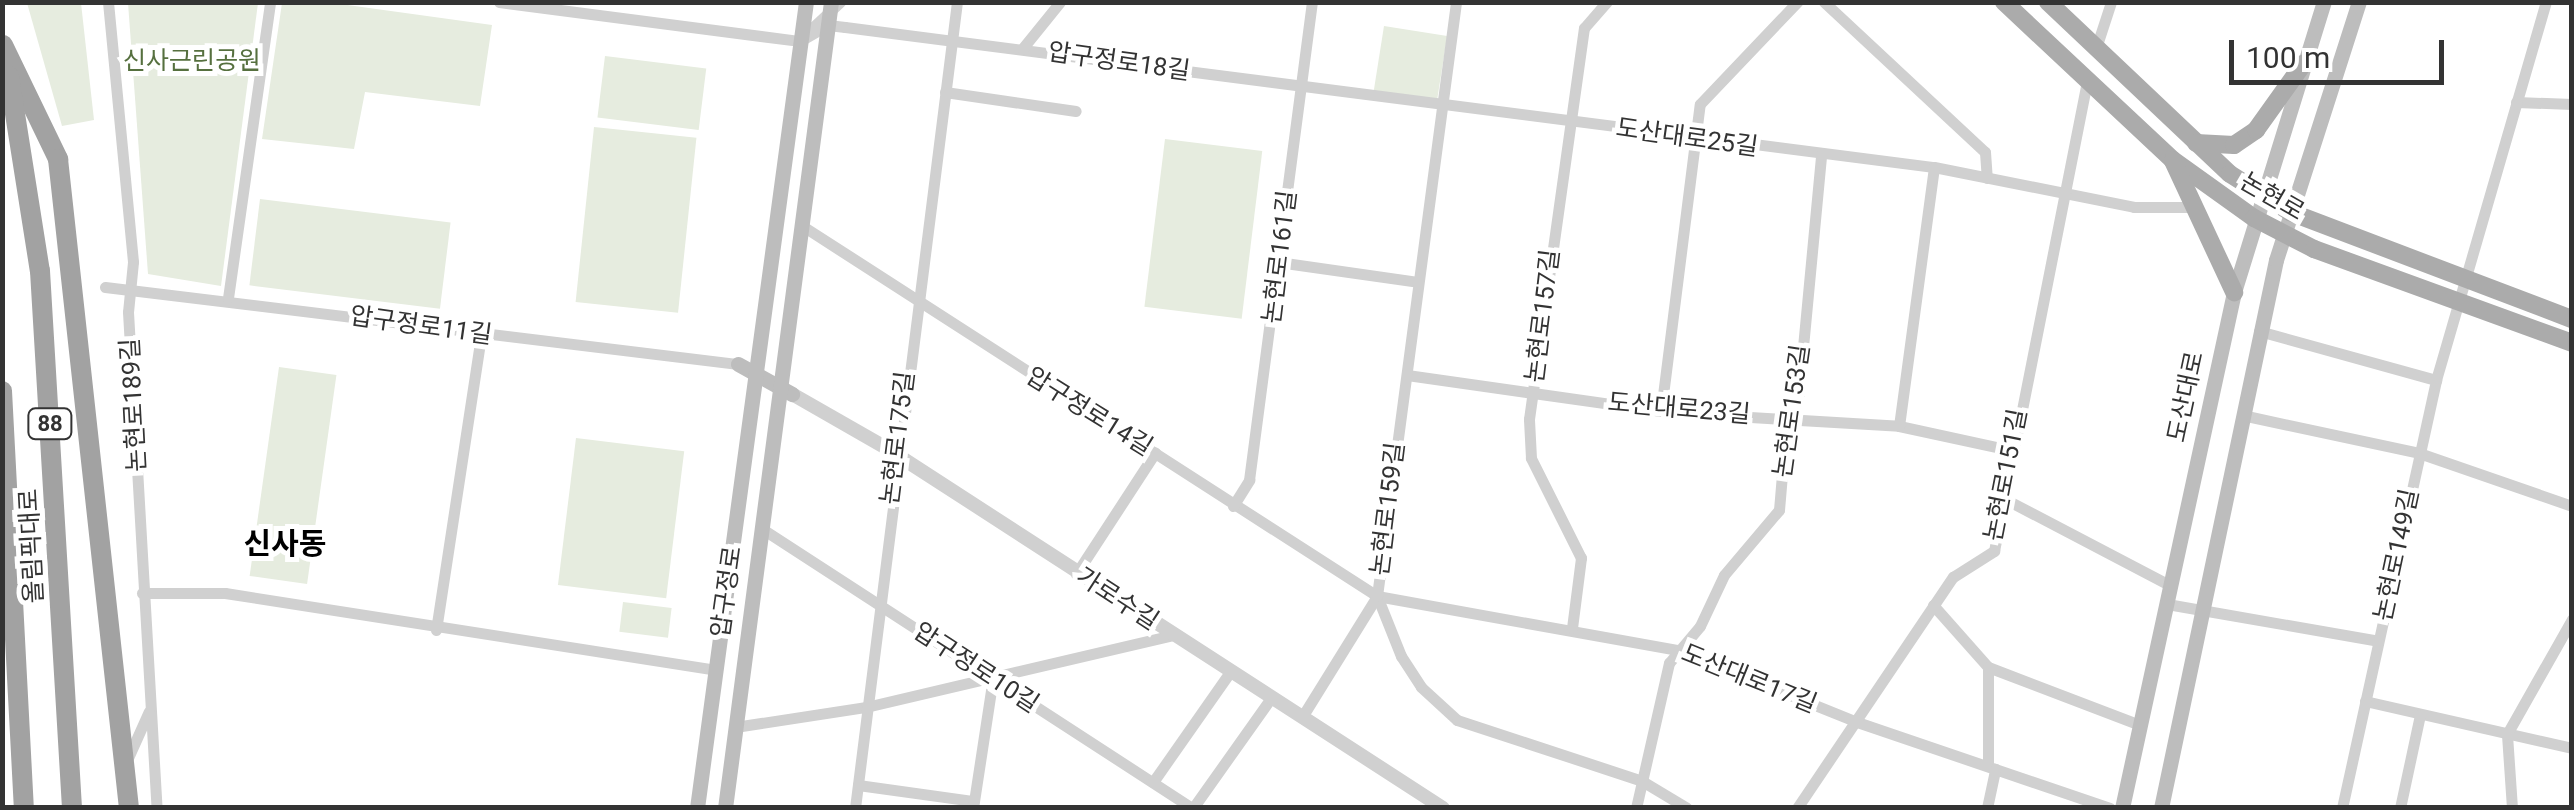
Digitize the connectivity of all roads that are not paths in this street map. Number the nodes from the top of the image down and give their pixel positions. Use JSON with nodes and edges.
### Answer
{"nodes":[{"id":1,"x":108,"y":2,"type":"edge"},
{"id":2,"x":270,"y":2,"type":"edge"},
{"id":3,"x":499,"y":2,"type":"edge"},
{"id":4,"x":806,"y":2,"type":"edge"},
{"id":5,"x":957,"y":2,"type":"edge"},
{"id":6,"x":1060,"y":2,"type":"edge"},
{"id":7,"x":1312,"y":2,"type":"edge"},
{"id":8,"x":1456,"y":2,"type":"edge"},
{"id":9,"x":1607,"y":2,"type":"edge"},
{"id":10,"x":1797,"y":2,"type":"edge"},
{"id":11,"x":1824,"y":2,"type":"edge"},
{"id":12,"x":2004,"y":2,"type":"edge"},
{"id":13,"x":2048,"y":2,"type":"edge"},
{"id":14,"x":2111,"y":2,"type":"edge"},
{"id":15,"x":2324,"y":2,"type":"edge"},
{"id":16,"x":2359,"y":2,"type":"edge"},
{"id":17,"x":2546,"y":2,"type":"edge"},
{"id":18,"x":832,"y":10,"type":"edge"},
{"id":19,"x":800,"y":41,"type":"junction"},
{"id":20,"x":951,"y":41,"type":"junction"},
{"id":21,"x":2,"y":44,"type":"edge"},
{"id":22,"x":2096,"y":48,"type":"junction"},
{"id":23,"x":1022,"y":50,"type":"junction"},
{"id":24,"x":2304,"y":63,"type":"junction"},
{"id":25,"x":2087,"y":81,"type":"junction"},
{"id":26,"x":1300,"y":87,"type":"junction"},
{"id":27,"x":944,"y":92,"type":"junction"},
{"id":28,"x":2516,"y":102,"type":"junction"},
{"id":29,"x":2572,"y":104,"type":"edge"},
{"id":30,"x":1441,"y":106,"type":"junction"},
{"id":31,"x":1076,"y":111,"type":"dead end"},
{"id":32,"x":1568,"y":122,"type":"junction"},
{"id":33,"x":1694,"y":141,"type":"junction"},
{"id":34,"x":2196,"y":143,"type":"junction"},
{"id":35,"x":1821,"y":155,"type":"junction"},
{"id":36,"x":2173,"y":160,"type":"junction"},
{"id":37,"x":1934,"y":167,"type":"junction"},
{"id":38,"x":1988,"y":178,"type":"junction"},
{"id":39,"x":2260,"y":194,"type":"junction"},
{"id":40,"x":2064,"y":196,"type":"junction"},
{"id":41,"x":2190,"y":206,"type":"junction"},
{"id":42,"x":2290,"y":212,"type":"junction"},
{"id":43,"x":2254,"y":218,"type":"junction"},
{"id":44,"x":802,"y":225,"type":"junction"},
{"id":45,"x":2284,"y":234,"type":"junction"},
{"id":46,"x":1278,"y":262,"type":"junction"},
{"id":47,"x":2462,"y":281,"type":"junction"},
{"id":48,"x":1418,"y":282,"type":"junction"},
{"id":49,"x":104,"y":288,"type":"dead end"},
{"id":50,"x":132,"y":289,"type":"junction"},
{"id":51,"x":2234,"y":292,"type":"junction"},
{"id":52,"x":228,"y":298,"type":"junction"},
{"id":53,"x":916,"y":303,"type":"junction"},
{"id":54,"x":2457,"y":304,"type":"junction"},
{"id":55,"x":2572,"y":319,"type":"edge"},
{"id":56,"x":2260,"y":331,"type":"junction"},
{"id":57,"x":480,"y":335,"type":"junction"},
{"id":58,"x":2572,"y":343,"type":"edge"},
{"id":59,"x":738,"y":364,"type":"joint"},
{"id":60,"x":759,"y":371,"type":"junction"},
{"id":61,"x":1406,"y":375,"type":"junction"},
{"id":62,"x":2436,"y":380,"type":"junction"},
{"id":63,"x":788,"y":388,"type":"junction"},
{"id":64,"x":2,"y":391,"type":"edge"},
{"id":65,"x":1534,"y":392,"type":"junction"},
{"id":66,"x":1666,"y":412,"type":"junction"},
{"id":67,"x":2242,"y":414,"type":"junction"},
{"id":68,"x":1796,"y":421,"type":"junction"},
{"id":69,"x":1899,"y":426,"type":"junction"},
{"id":70,"x":2010,"y":450,"type":"junction"},
{"id":71,"x":1155,"y":453,"type":"junction"},
{"id":72,"x":2419,"y":453,"type":"junction"},
{"id":73,"x":894,"y":458,"type":"junction"},
{"id":74,"x":2003,"y":498,"type":"junction"},
{"id":75,"x":1234,"y":506,"type":"junction"},
{"id":76,"x":2572,"y":506,"type":"edge"},
{"id":77,"x":761,"y":528,"type":"junction"},
{"id":78,"x":1076,"y":574,"type":"junction"},
{"id":79,"x":2171,"y":586,"type":"junction"},
{"id":80,"x":142,"y":593,"type":"junction"},
{"id":81,"x":1377,"y":596,"type":"junction"},
{"id":82,"x":878,"y":604,"type":"junction"},
{"id":83,"x":2167,"y":604,"type":"junction"},
{"id":84,"x":1933,"y":605,"type":"junction"},
{"id":85,"x":2201,"y":606,"type":"junction"},
{"id":86,"x":2572,"y":620,"type":"edge"},
{"id":87,"x":1572,"y":628,"type":"junction"},
{"id":88,"x":440,"y":631,"type":"junction"},
{"id":89,"x":1172,"y":635,"type":"junction"},
{"id":90,"x":2378,"y":641,"type":"junction"},
{"id":91,"x":14,"y":650,"type":"junction"},
{"id":92,"x":1678,"y":650,"type":"junction"},
{"id":93,"x":1988,"y":667,"type":"junction"},
{"id":94,"x":716,"y":670,"type":"junction"},
{"id":95,"x":1230,"y":672,"type":"junction"},
{"id":96,"x":741,"y":673,"type":"junction"},
{"id":97,"x":993,"y":678,"type":"junction"},
{"id":98,"x":2,"y":692,"type":"edge"},
{"id":99,"x":1271,"y":698,"type":"junction"},
{"id":100,"x":2365,"y":701,"type":"junction"},
{"id":101,"x":866,"y":707,"type":"junction"},
{"id":102,"x":150,"y":710,"type":"junction"},
{"id":103,"x":2420,"y":715,"type":"junction"},
{"id":104,"x":1302,"y":717,"type":"junction"},
{"id":105,"x":1858,"y":722,"type":"junction"},
{"id":106,"x":2140,"y":724,"type":"junction"},
{"id":107,"x":736,"y":728,"type":"junction"},
{"id":108,"x":2508,"y":734,"type":"junction"},
{"id":109,"x":2572,"y":748,"type":"edge"},
{"id":110,"x":1991,"y":768,"type":"junction"},
{"id":111,"x":122,"y":771,"type":"junction"},
{"id":112,"x":1642,"y":781,"type":"junction"},
{"id":113,"x":1153,"y":782,"type":"junction"},
{"id":114,"x":858,"y":785,"type":"junction"},
{"id":115,"x":974,"y":804,"type":"edge"},
{"id":116,"x":24,"y":808,"type":"edge"},
{"id":117,"x":72,"y":808,"type":"edge"},
{"id":118,"x":128,"y":808,"type":"edge"},
{"id":119,"x":157,"y":808,"type":"edge"},
{"id":120,"x":696,"y":808,"type":"edge"},
{"id":121,"x":725,"y":808,"type":"edge"},
{"id":122,"x":855,"y":808,"type":"edge"},
{"id":123,"x":1192,"y":808,"type":"edge"},
{"id":124,"x":1443,"y":808,"type":"edge"},
{"id":125,"x":1636,"y":808,"type":"edge"},
{"id":126,"x":1687,"y":808,"type":"edge"},
{"id":127,"x":1797,"y":808,"type":"edge"},
{"id":128,"x":1986,"y":808,"type":"edge"},
{"id":129,"x":2110,"y":808,"type":"edge"},
{"id":130,"x":2122,"y":808,"type":"edge"},
{"id":131,"x":2161,"y":808,"type":"edge"},
{"id":132,"x":2342,"y":808,"type":"edge"},
{"id":133,"x":2400,"y":808,"type":"edge"},
{"id":134,"x":2512,"y":808,"type":"edge"}],
"edges":[{"from":1,"to":50,"type":"street","name":"논현로189길"},
{"from":2,"to":52,"type":"street"},
{"from":3,"to":19,"type":"street"},
{"from":4,"to":19,"type":"main road","name":"압구정로"},
{"from":5,"to":20,"type":"street","name":"논현로175길"},
{"from":6,"to":23,"type":"street"},
{"from":7,"to":26,"type":"street","name":"논현로161길"},
{"from":8,"to":30,"type":"street","name":"논현로159길"},
{"from":9,"to":32,"type":"street","name":"논현로157길"},
{"from":10,"to":33,"type":"street"},
{"from":11,"to":38,"type":"street"},
{"from":12,"to":25,"type":"main road","name":"논현로"},
{"from":13,"to":22,"type":"main road","name":"논현로"},
{"from":14,"to":22,"type":"street"},
{"from":15,"to":24,"type":"main road","name":"도산대로"},
{"from":16,"to":42,"type":"main road"},
{"from":17,"to":28,"type":"street","name":"논현로149길"},
{"from":18,"to":19,"type":"street"},
{"from":18,"to":20,"type":"street","name":"압구정로18길"},
{"from":18,"to":44,"type":"main road","name":"압구정로"},
{"from":19,"to":60,"type":"main road","name":"압구정로"},
{"from":20,"to":23,"type":"street","name":"압구정로18길"},
{"from":20,"to":27,"type":"street","name":"논현로175길"},
{"from":21,"to":111,"type":"highway"},
{"from":21,"to":117,"type":"highway","name":"올림픽대로","number":"88"},
{"from":22,"to":34,"type":"main road","name":"논현로"},
{"from":23,"to":26,"type":"street","name":"압구정로18길"},
{"from":24,"to":34,"type":"main road"},
{"from":24,"to":39,"type":"main road","name":"도산대로"},
{"from":25,"to":36,"type":"main road","name":"논현로"},
{"from":25,"to":40,"type":"street","name":"논현로151길"},
{"from":26,"to":30,"type":"street","name":"압구정로18길"},
{"from":26,"to":46,"type":"street","name":"논현로161길"},
{"from":27,"to":31,"type":"street"},
{"from":27,"to":53,"type":"street","name":"논현로175길"},
{"from":28,"to":29,"type":"street"},
{"from":28,"to":47,"type":"street","name":"논현로149길"},
{"from":30,"to":32,"type":"street","name":"도산대로25길"},
{"from":30,"to":48,"type":"street","name":"논현로159길"},
{"from":32,"to":33,"type":"street","name":"도산대로25길"},
{"from":32,"to":65,"type":"street","name":"논현로157길"},
{"from":33,"to":35,"type":"street","name":"도산대로25길"},
{"from":33,"to":66,"type":"street"},
{"from":34,"to":39,"type":"main road","name":"논현로"},
{"from":35,"to":37,"type":"street","name":"도산대로25길"},
{"from":35,"to":68,"type":"street","name":"논현로153길"},
{"from":36,"to":41,"type":"main road"},
{"from":36,"to":43,"type":"main road","name":"논현로"},
{"from":37,"to":38,"type":"street","name":"도산대로25길"},
{"from":37,"to":69,"type":"street"},
{"from":38,"to":40,"type":"street","name":"도산대로25길"},
{"from":39,"to":42,"type":"main road","name":"논현로"},
{"from":39,"to":43,"type":"main road","name":"도산대로"},
{"from":40,"to":41,"type":"street","name":"도산대로25길"},
{"from":40,"to":70,"type":"street","name":"논현로151길"},
{"from":41,"to":51,"type":"main road"},
{"from":42,"to":45,"type":"main road"},
{"from":42,"to":47,"type":"main road","name":"논현로"},
{"from":43,"to":45,"type":"main road","name":"논현로"},
{"from":43,"to":51,"type":"main road","name":"도산대로"},
{"from":44,"to":53,"type":"street","name":"압구정로14길"},
{"from":44,"to":63,"type":"main road","name":"압구정로"},
{"from":45,"to":54,"type":"main road","name":"논현로"},
{"from":45,"to":56,"type":"main road"},
{"from":46,"to":48,"type":"street"},
{"from":46,"to":75,"type":"street","name":"논현로161길"},
{"from":47,"to":54,"type":"street","name":"논현로149길"},
{"from":47,"to":55,"type":"main road","name":"논현로"},
{"from":48,"to":61,"type":"street","name":"논현로159길"},
{"from":49,"to":50,"type":"street","name":"압구정로11길"},
{"from":50,"to":52,"type":"street","name":"압구정로11길"},
{"from":50,"to":80,"type":"street","name":"논현로189길"},
{"from":51,"to":79,"type":"main road","name":"도산대로"},
{"from":52,"to":57,"type":"street","name":"압구정로11길"},
{"from":53,"to":71,"type":"street","name":"압구정로14길"},
{"from":53,"to":73,"type":"street","name":"논현로175길"},
{"from":54,"to":58,"type":"main road","name":"논현로"},
{"from":54,"to":62,"type":"street","name":"논현로149길"},
{"from":56,"to":62,"type":"street"},
{"from":56,"to":67,"type":"main road"},
{"from":57,"to":59,"type":"street","name":"압구정로11길"},
{"from":57,"to":88,"type":"street"},
{"from":59,"to":60,"type":"main road"},
{"from":60,"to":63,"type":"main road"},
{"from":60,"to":94,"type":"main road","name":"압구정로"},
{"from":61,"to":65,"type":"street","name":"도산대로23길"},
{"from":61,"to":81,"type":"street","name":"논현로159길"},
{"from":62,"to":72,"type":"street","name":"논현로149길"},
{"from":63,"to":73,"type":"street","name":"가로수길"},
{"from":63,"to":77,"type":"main road","name":"압구정로"},
{"from":64,"to":91,"type":"highway","name":"올림픽대로","number":"88"},
{"from":65,"to":66,"type":"street","name":"도산대로23길"},
{"from":65,"to":87,"type":"street","name":"논현로157길"},
{"from":66,"to":68,"type":"street","name":"도산대로23길"},
{"from":67,"to":72,"type":"street"},
{"from":67,"to":85,"type":"main road"},
{"from":68,"to":69,"type":"street","name":"도산대로23길"},
{"from":68,"to":92,"type":"street","name":"논현로153길"},
{"from":69,"to":70,"type":"street","name":"도산대로23길"},
{"from":70,"to":74,"type":"street","name":"논현로151길"},
{"from":71,"to":75,"type":"street","name":"압구정로14길"},
{"from":71,"to":78,"type":"street"},
{"from":72,"to":76,"type":"street"},
{"from":72,"to":90,"type":"street","name":"논현로149길"},
{"from":73,"to":78,"type":"street","name":"가로수길"},
{"from":73,"to":82,"type":"street","name":"논현로175길"},
{"from":74,"to":79,"type":"street"},
{"from":74,"to":84,"type":"street","name":"논현로151길"},
{"from":75,"to":81,"type":"street","name":"압구정로14길"},
{"from":77,"to":82,"type":"street","name":"압구정로10길"},
{"from":77,"to":96,"type":"main road","name":"압구정로"},
{"from":78,"to":89,"type":"street","name":"가로수길"},
{"from":79,"to":83,"type":"main road","name":"도산대로"},
{"from":80,"to":88,"type":"street","name":"압구정로"},
{"from":80,"to":102,"type":"street","name":"논현로189길"},
{"from":81,"to":87,"type":"street","name":"도산대로17길"},
{"from":81,"to":104,"type":"street","name":"논현로159길"},
{"from":81,"to":112,"type":"street"},
{"from":82,"to":97,"type":"street","name":"압구정로10길"},
{"from":82,"to":101,"type":"street","name":"논현로175길"},
{"from":83,"to":85,"type":"street"},
{"from":83,"to":106,"type":"main road","name":"도산대로"},
{"from":84,"to":93,"type":"street"},
{"from":84,"to":105,"type":"street","name":"논현로151길"},
{"from":85,"to":90,"type":"street"},
{"from":85,"to":131,"type":"main road"},
{"from":86,"to":108,"type":"street"},
{"from":87,"to":92,"type":"street","name":"도산대로17길"},
{"from":88,"to":94,"type":"street","name":"압구정로"},
{"from":89,"to":95,"type":"street","name":"가로수길"},
{"from":89,"to":97,"type":"street"},
{"from":90,"to":100,"type":"street","name":"논현로149길"},
{"from":91,"to":98,"type":"highway"},
{"from":91,"to":116,"type":"highway","name":"올림픽대로","number":"88"},
{"from":92,"to":105,"type":"street","name":"도산대로17길"},
{"from":92,"to":112,"type":"street","name":"논현로153길"},
{"from":93,"to":106,"type":"street"},
{"from":93,"to":110,"type":"street"},
{"from":94,"to":96,"type":"main road"},
{"from":94,"to":120,"type":"main road","name":"압구정로"},
{"from":95,"to":99,"type":"street","name":"가로수길"},
{"from":95,"to":113,"type":"street"},
{"from":96,"to":107,"type":"main road","name":"압구정로"},
{"from":97,"to":101,"type":"street"},
{"from":97,"to":113,"type":"street","name":"압구정로10길"},
{"from":97,"to":115,"type":"street"},
{"from":99,"to":104,"type":"street","name":"가로수길"},
{"from":99,"to":123,"type":"street"},
{"from":100,"to":103,"type":"street"},
{"from":100,"to":132,"type":"street","name":"논현로149길"},
{"from":101,"to":107,"type":"street"},
{"from":101,"to":114,"type":"street","name":"논현로175길"},
{"from":102,"to":111,"type":"street"},
{"from":102,"to":119,"type":"street","name":"논현로189길"},
{"from":103,"to":108,"type":"street"},
{"from":103,"to":133,"type":"street"},
{"from":104,"to":124,"type":"street","name":"가로수길"},
{"from":105,"to":110,"type":"street","name":"도산대로17길"},
{"from":105,"to":127,"type":"street","name":"논현로151길"},
{"from":106,"to":130,"type":"main road","name":"도산대로"},
{"from":107,"to":121,"type":"main road","name":"압구정로"},
{"from":108,"to":109,"type":"street"},
{"from":108,"to":134,"type":"street"},
{"from":110,"to":128,"type":"street"},
{"from":110,"to":129,"type":"street","name":"도산대로17길"},
{"from":111,"to":118,"type":"highway"},
{"from":112,"to":125,"type":"street","name":"논현로153길"},
{"from":112,"to":126,"type":"street"},
{"from":113,"to":123,"type":"street","name":"압구정로10길"},
{"from":114,"to":115,"type":"street"},
{"from":114,"to":122,"type":"street","name":"논현로175길"}]}
